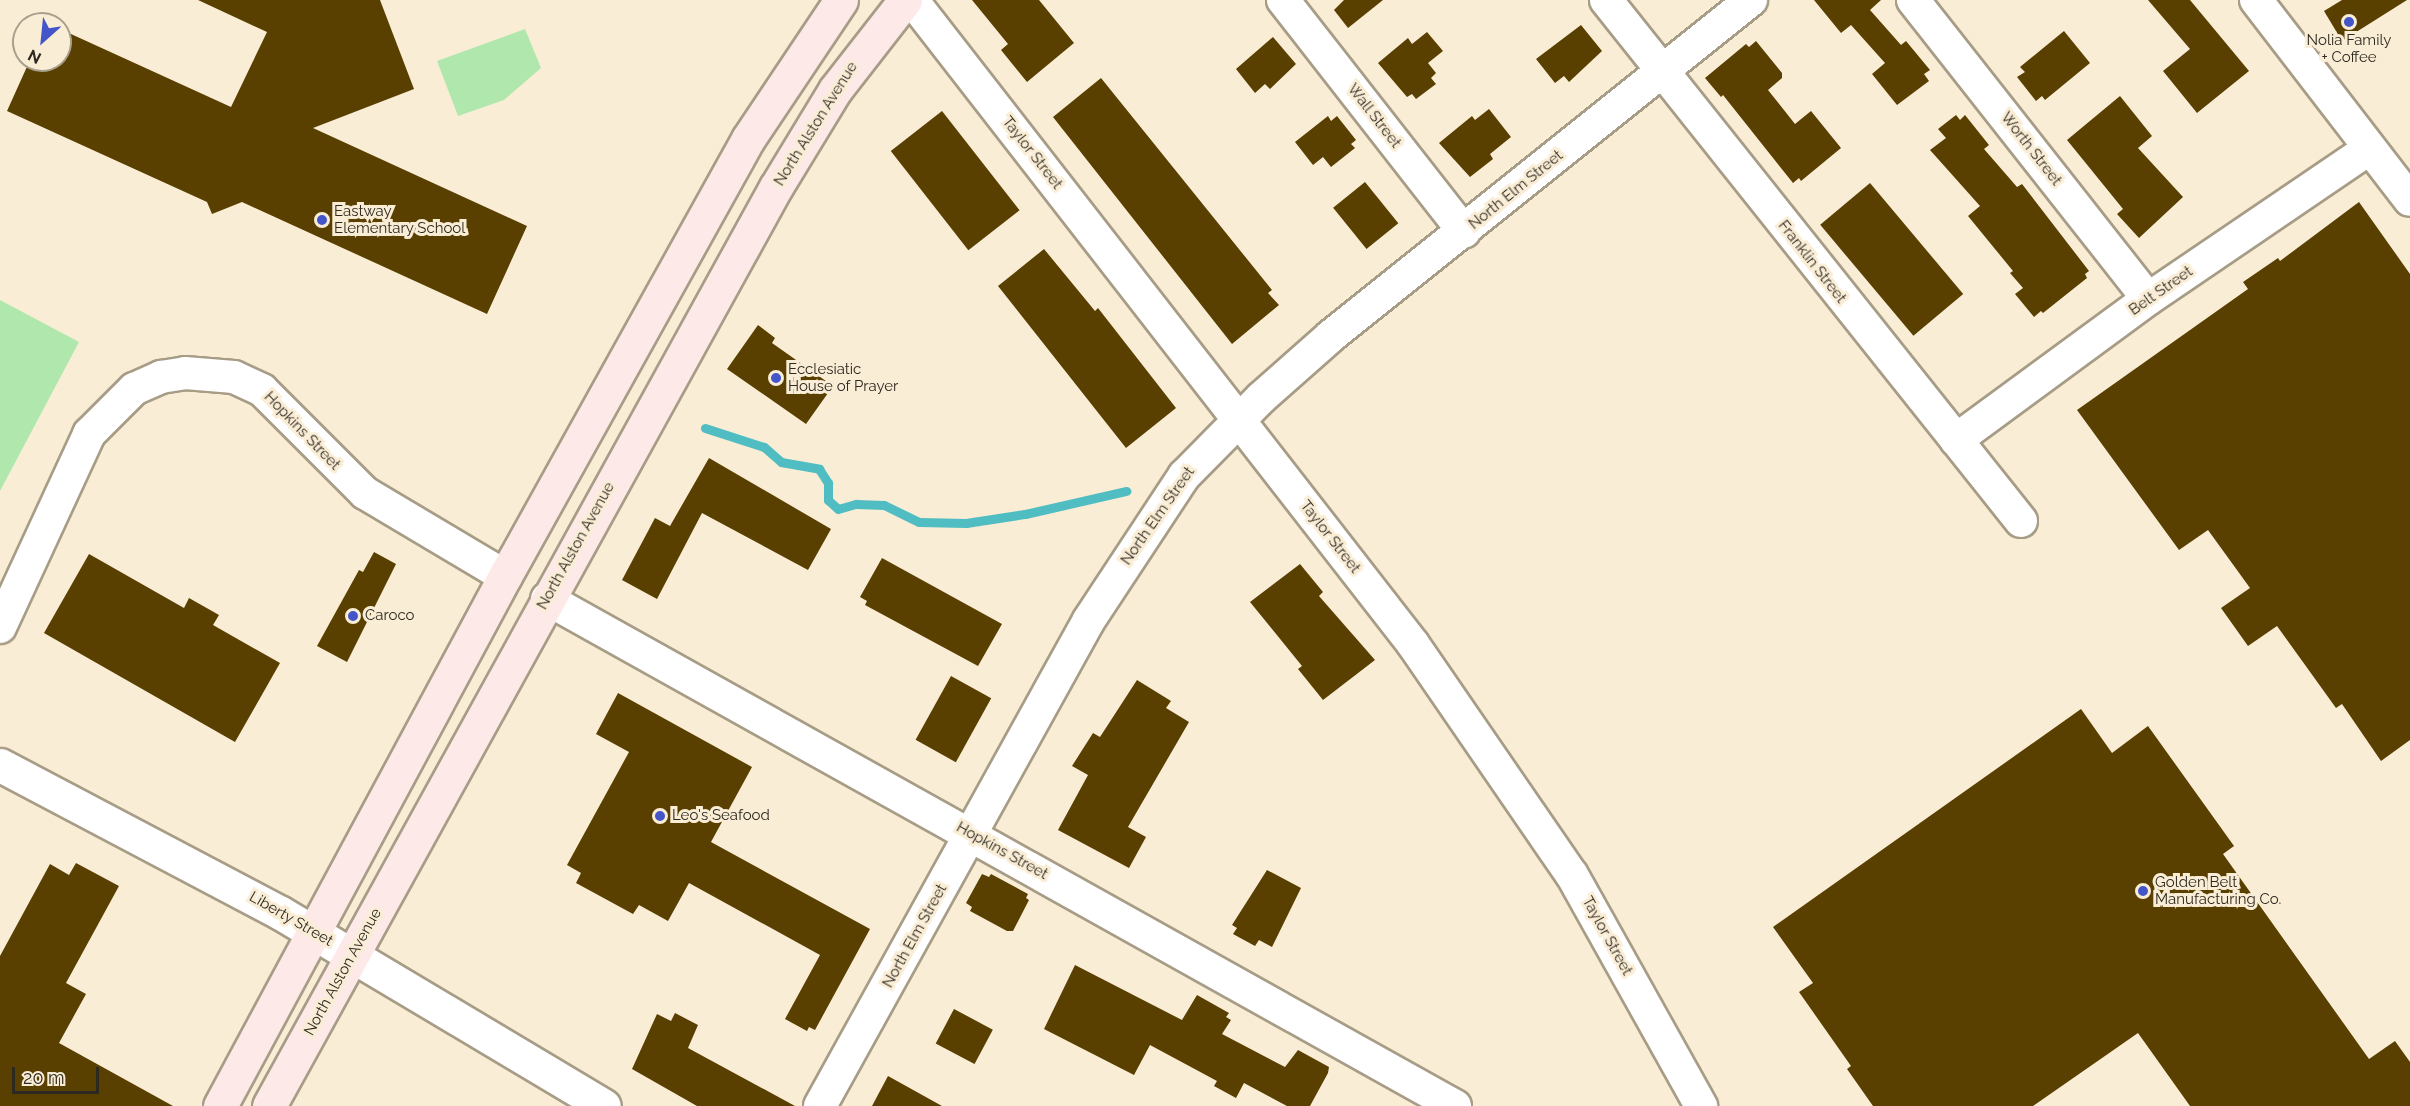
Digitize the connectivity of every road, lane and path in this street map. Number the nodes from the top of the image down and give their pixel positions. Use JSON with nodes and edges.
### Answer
{"nodes":[{"id":1,"x":841,"y":0,"type":"edge"},
{"id":2,"x":905,"y":0,"type":"edge"},
{"id":3,"x":912,"y":0,"type":"edge"},
{"id":4,"x":1283,"y":0,"type":"edge"},
{"id":5,"x":1606,"y":0,"type":"edge"},
{"id":6,"x":1751,"y":0,"type":"edge"},
{"id":7,"x":1913,"y":0,"type":"edge"},
{"id":8,"x":2256,"y":0,"type":"edge"},
{"id":9,"x":1662,"y":72,"type":"junction"},
{"id":10,"x":2370,"y":148,"type":"junction"},
{"id":11,"x":2410,"y":200,"type":"edge"},
{"id":12,"x":1464,"y":231,"type":"junction"},
{"id":13,"x":2148,"y":299,"type":"junction"},
{"id":14,"x":1239,"y":419,"type":"junction"},
{"id":15,"x":1956,"y":440,"type":"junction"},
{"id":16,"x":2021,"y":521,"type":"dead end"},
{"id":17,"x":505,"y":576,"type":"junction"},
{"id":18,"x":547,"y":599,"type":"junction"},
{"id":19,"x":0,"y":627,"type":"edge"},
{"id":20,"x":0,"y":765,"type":"edge"},
{"id":21,"x":972,"y":834,"type":"junction"},
{"id":22,"x":313,"y":932,"type":"junction"},
{"id":23,"x":352,"y":954,"type":"junction"},
{"id":24,"x":220,"y":1106,"type":"edge"},
{"id":25,"x":269,"y":1106,"type":"edge"},
{"id":26,"x":604,"y":1106,"type":"edge"},
{"id":27,"x":820,"y":1106,"type":"edge"},
{"id":28,"x":1455,"y":1106,"type":"edge"},
{"id":29,"x":1701,"y":1106,"type":"edge"}],
"edges":[{"from":1,"to":17,"type":"main road"},
{"from":2,"to":18,"type":"main road","name":"North Alston Avenue"},
{"from":3,"to":14,"type":"street","name":"Taylor Street"},
{"from":4,"to":12,"type":"street","name":"Wall Street"},
{"from":5,"to":9,"type":"street","name":"Franklin Street"},
{"from":6,"to":9,"type":"street","name":"North Elm Street"},
{"from":7,"to":13,"type":"street","name":"Worth Street"},
{"from":8,"to":10,"type":"street"},
{"from":9,"to":12,"type":"street","name":"North Elm Street"},
{"from":9,"to":15,"type":"street","name":"Franklin Street"},
{"from":10,"to":11,"type":"street"},
{"from":10,"to":13,"type":"street","name":"Belt Street"},
{"from":12,"to":14,"type":"street","name":"North Elm Street"},
{"from":13,"to":15,"type":"street","name":"Belt Street"},
{"from":14,"to":21,"type":"street","name":"North Elm Street"},
{"from":14,"to":29,"type":"street","name":"Taylor Street"},
{"from":15,"to":16,"type":"street","name":"Franklin Street"},
{"from":17,"to":19,"type":"street","name":"Hopkins Street"},
{"from":17,"to":22,"type":"main road"},
{"from":18,"to":21,"type":"street","name":"Hopkins Street"},
{"from":18,"to":23,"type":"main road","name":"North Alston Avenue"},
{"from":20,"to":22,"type":"street","name":"Liberty Street"},
{"from":21,"to":27,"type":"street","name":"North Elm Street"},
{"from":21,"to":28,"type":"street","name":"Hopkins Street"},
{"from":22,"to":23,"type":"street","name":"Liberty Street"},
{"from":22,"to":24,"type":"main road"},
{"from":23,"to":25,"type":"main road","name":"North Alston Avenue"},
{"from":23,"to":26,"type":"street","name":"Liberty Street"}]}
